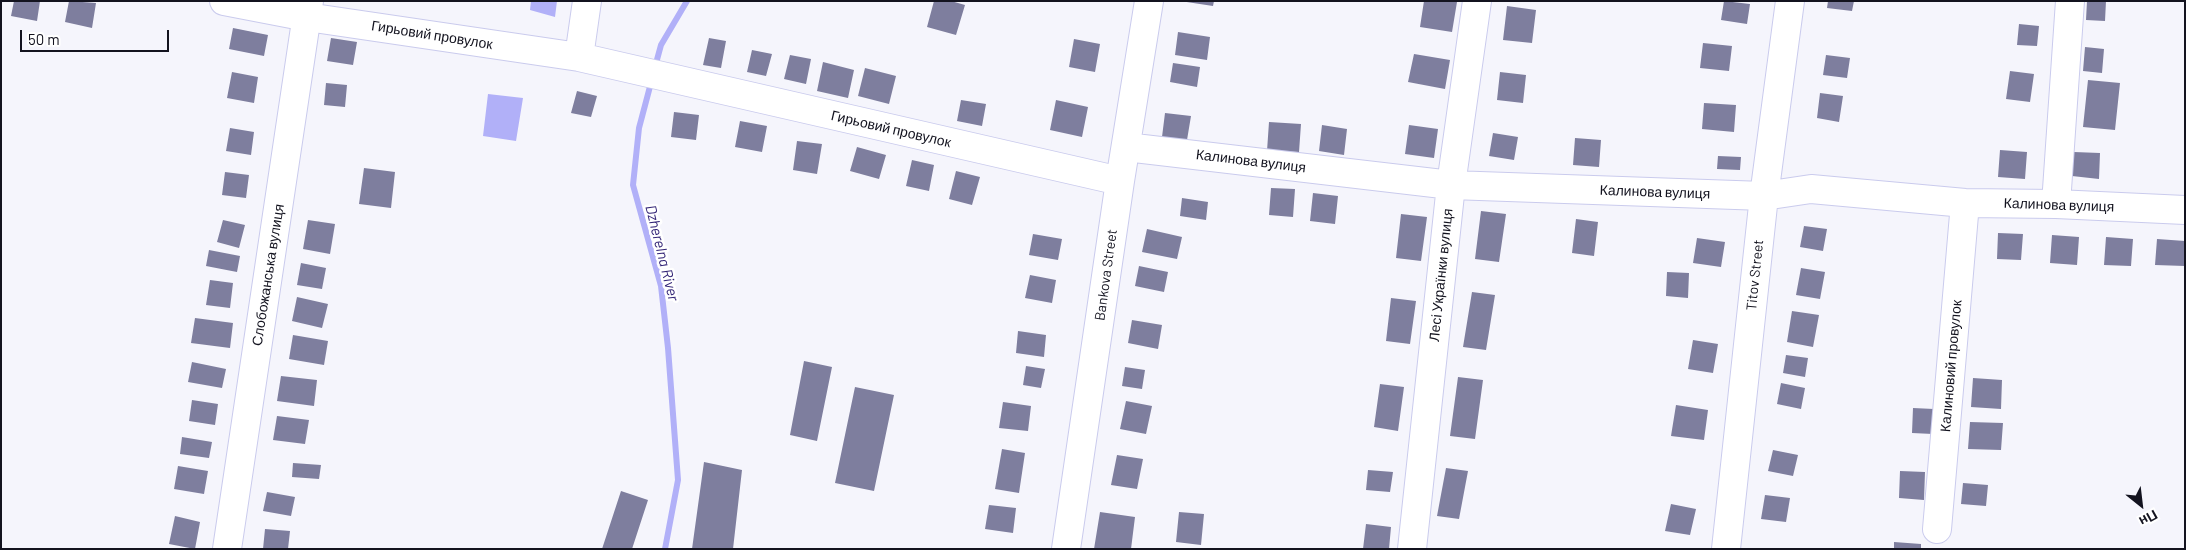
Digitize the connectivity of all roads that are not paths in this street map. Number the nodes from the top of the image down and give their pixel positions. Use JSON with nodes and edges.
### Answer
{"nodes":[{"id":1,"x":224,"y":1,"type":"edge"},
{"id":2,"x":587,"y":1,"type":"edge"},
{"id":3,"x":1149,"y":1,"type":"edge"},
{"id":4,"x":1477,"y":1,"type":"edge"},
{"id":5,"x":1790,"y":1,"type":"edge"},
{"id":6,"x":2070,"y":1,"type":"edge"},
{"id":7,"x":308,"y":9,"type":"edge"},
{"id":8,"x":579,"y":58,"type":"junction"},
{"id":9,"x":1126,"y":147,"type":"junction"},
{"id":10,"x":1120,"y":181,"type":"junction"},
{"id":11,"x":1451,"y":185,"type":"junction"},
{"id":12,"x":1764,"y":196,"type":"junction"},
{"id":13,"x":1965,"y":203,"type":"junction"},
{"id":14,"x":2056,"y":204,"type":"junction"},
{"id":15,"x":2185,"y":210,"type":"edge"},
{"id":16,"x":1937,"y":529,"type":"dead end"},
{"id":17,"x":227,"y":549,"type":"edge"},
{"id":18,"x":1066,"y":549,"type":"edge"},
{"id":19,"x":1412,"y":549,"type":"edge"},
{"id":20,"x":1726,"y":549,"type":"edge"}],
"edges":[{"from":1,"to":7,"type":"street","name":"Гирьовий провулок"},
{"from":2,"to":8,"type":"street"},
{"from":3,"to":9,"type":"street","name":"Bankova Street"},
{"from":4,"to":11,"type":"street","name":"Лесі Українки вулиця"},
{"from":5,"to":12,"type":"street","name":"Titov Street"},
{"from":6,"to":14,"type":"street"},
{"from":7,"to":8,"type":"street","name":"Гирьовий провулок"},
{"from":7,"to":17,"type":"street","name":"Слобожанська вулиця"},
{"from":8,"to":10,"type":"street","name":"Гирьовий провулок"},
{"from":9,"to":10,"type":"street","name":"Bankova Street"},
{"from":9,"to":11,"type":"street","name":"Калинова вулиця"},
{"from":10,"to":18,"type":"street","name":"Bankova Street"},
{"from":11,"to":12,"type":"street","name":"Калинова вулиця"},
{"from":11,"to":19,"type":"street","name":"Лесі Українки вулиця"},
{"from":12,"to":13,"type":"street","name":"Калинова вулиця"},
{"from":12,"to":20,"type":"street","name":"Titov Street"},
{"from":13,"to":14,"type":"street","name":"Калинова вулиця"},
{"from":13,"to":16,"type":"street","name":"Калиновий провулок"},
{"from":14,"to":15,"type":"street","name":"Калинова вулиця"}]}
